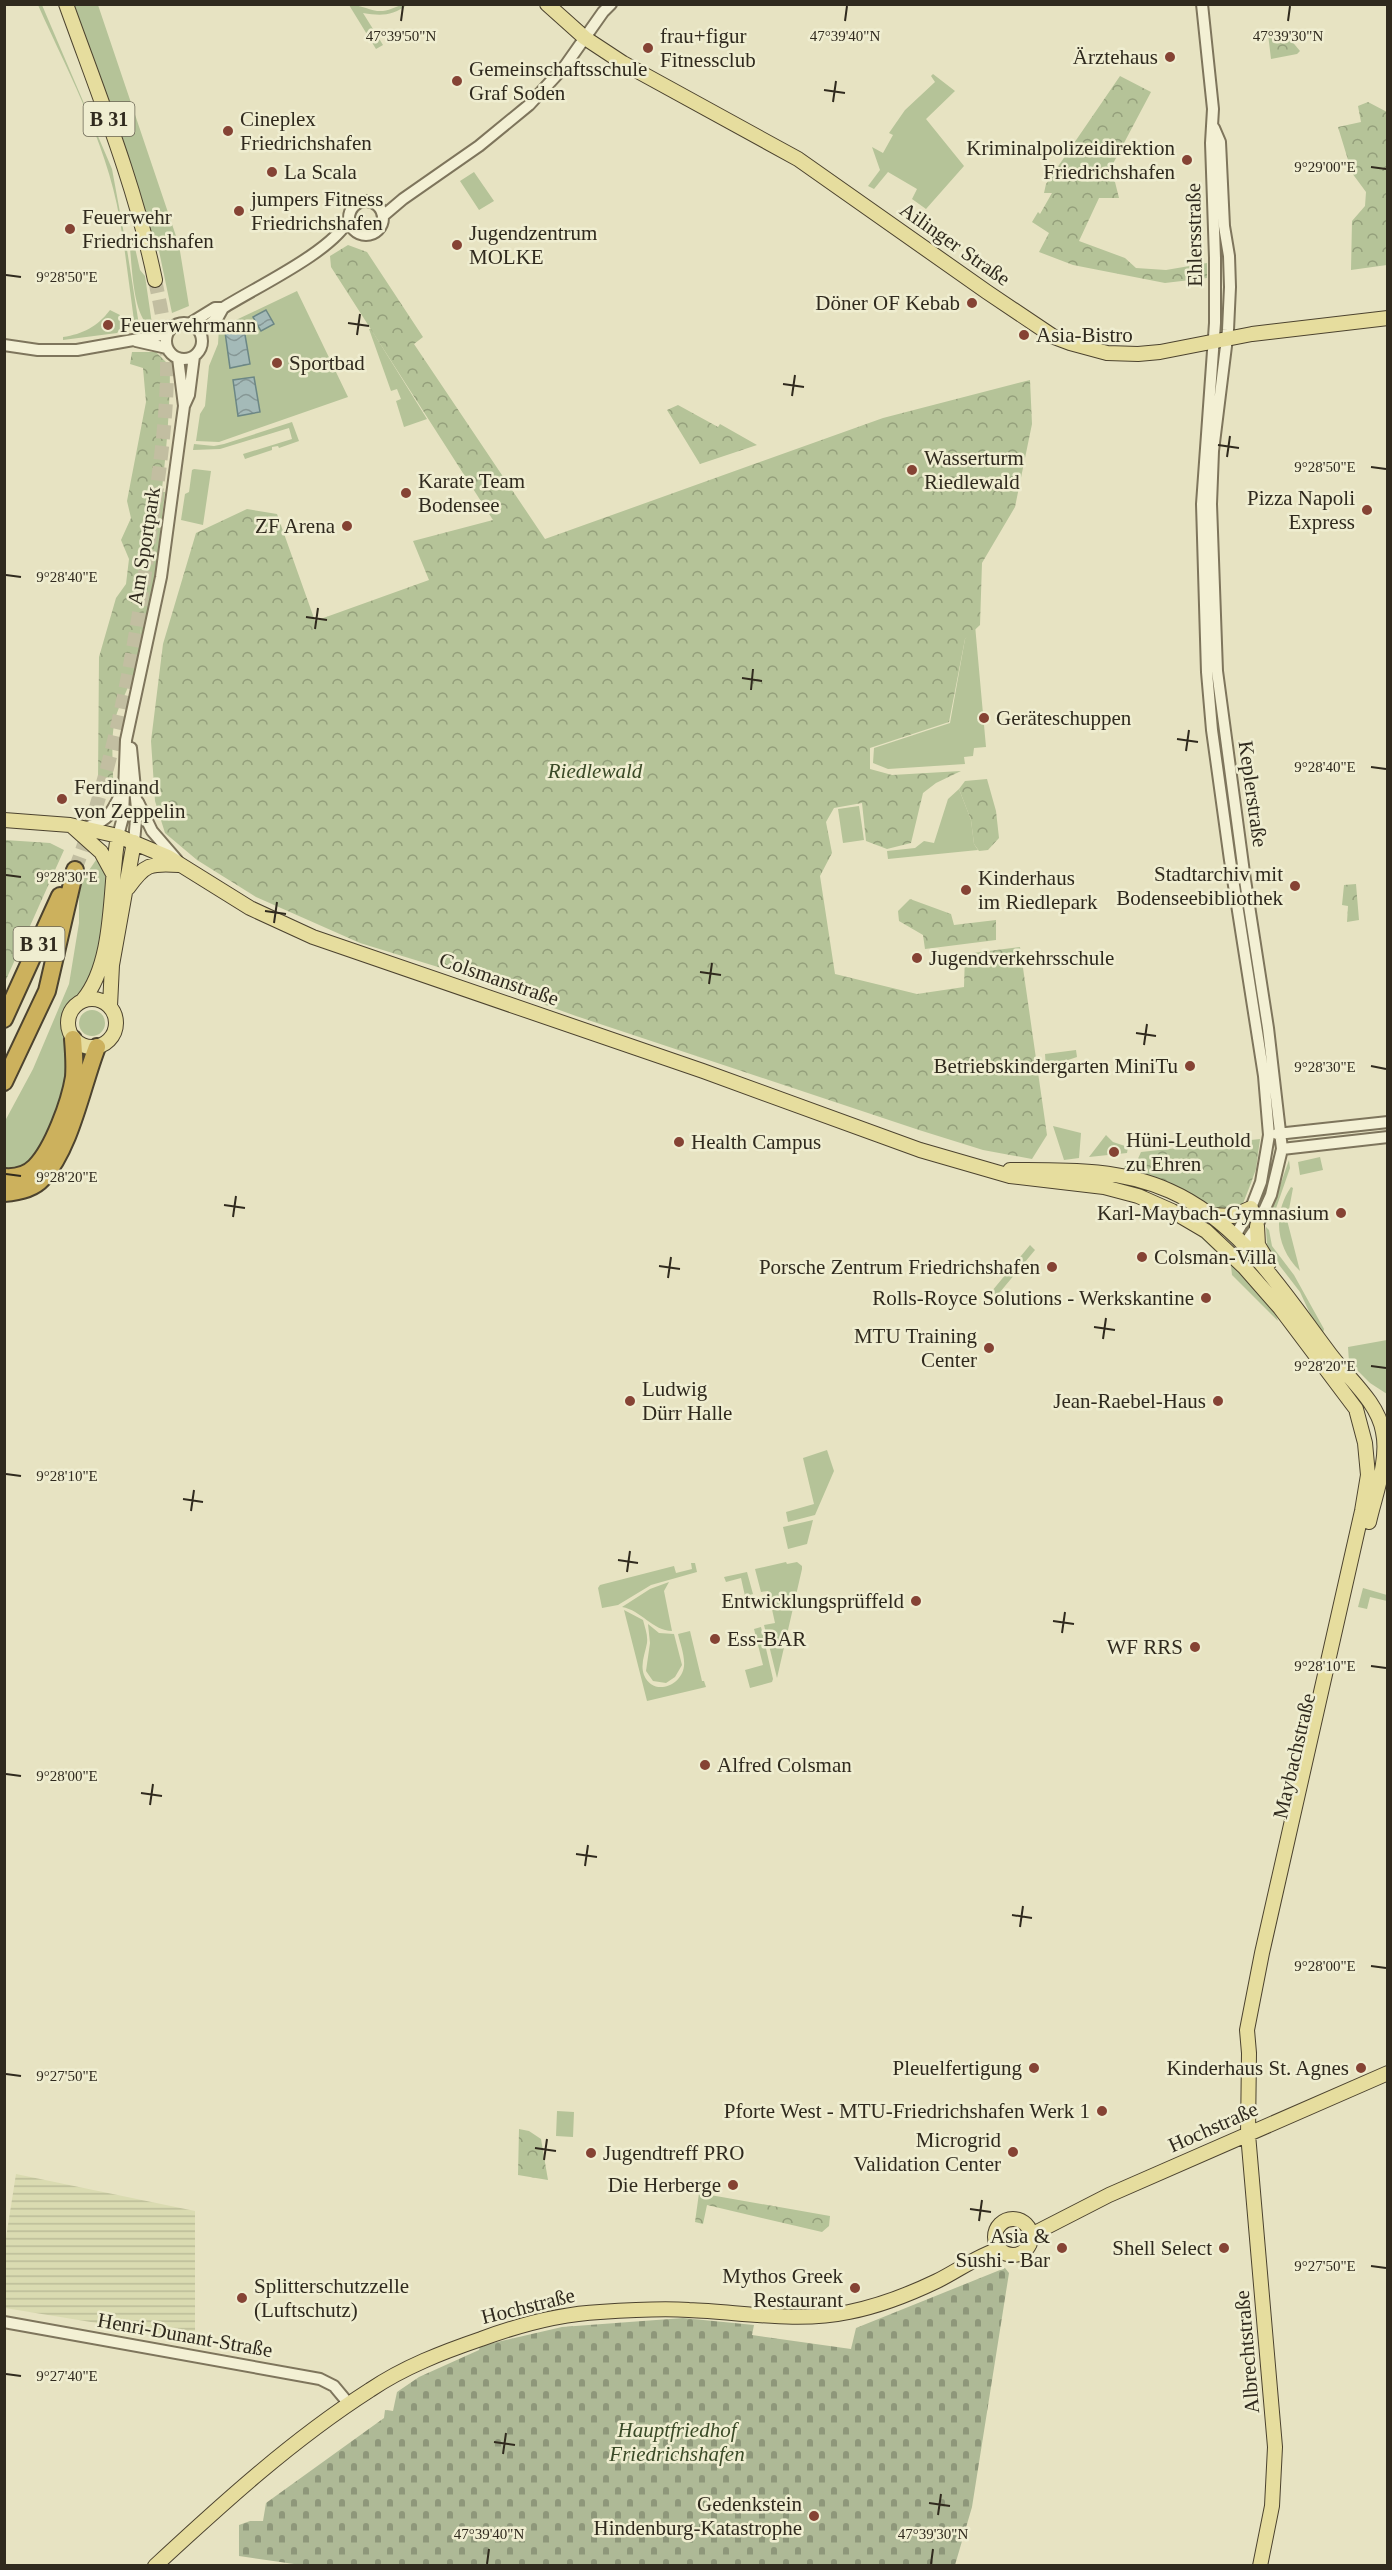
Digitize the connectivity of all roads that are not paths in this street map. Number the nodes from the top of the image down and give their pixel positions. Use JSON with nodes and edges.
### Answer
{"nodes":[{"id":1,"x":66,"y":4,"type":"edge"},
{"id":2,"x":547,"y":4,"type":"edge"},
{"id":3,"x":611,"y":4,"type":"edge"},
{"id":4,"x":1202,"y":4,"type":"edge"},
{"id":5,"x":585,"y":38,"type":"junction"},
{"id":6,"x":1214,"y":127,"type":"junction"},
{"id":7,"x":380,"y":211,"type":"junction"},
{"id":8,"x":349,"y":219,"type":"junction"},
{"id":9,"x":359,"y":233,"type":"junction"},
{"id":10,"x":330,"y":241,"type":"junction"},
{"id":11,"x":155,"y":280,"type":"tunnel mouth"},
{"id":12,"x":223,"y":308,"type":"junction"},
{"id":13,"x":1388,"y":318,"type":"edge"},
{"id":14,"x":189,"y":324,"type":"junction"},
{"id":15,"x":200,"y":332,"type":"junction"},
{"id":16,"x":167,"y":334,"type":"junction"},
{"id":17,"x":1227,"y":339,"type":"junction"},
{"id":18,"x":136,"y":341,"type":"junction"},
{"id":19,"x":1213,"y":342,"type":"junction"},
{"id":20,"x":4,"y":345,"type":"edge"},
{"id":21,"x":167,"y":348,"type":"junction"},
{"id":22,"x":194,"y":356,"type":"junction"},
{"id":23,"x":178,"y":358,"type":"junction"},
{"id":24,"x":184,"y":406,"type":"junction"},
{"id":25,"x":136,"y":691,"type":"junction"},
{"id":26,"x":125,"y":786,"type":"junction"},
{"id":27,"x":136,"y":797,"type":"junction"},
{"id":28,"x":4,"y":820,"type":"edge"},
{"id":29,"x":77,"y":826,"type":"junction"},
{"id":30,"x":118,"y":836,"type":"junction"},
{"id":31,"x":134,"y":842,"type":"junction"},
{"id":32,"x":181,"y":865,"type":"junction"},
{"id":33,"x":115,"y":878,"type":"junction"},
{"id":34,"x":125,"y":892,"type":"junction"},
{"id":35,"x":83,"y":1000,"type":"junction"},
{"id":36,"x":10,"y":1004,"type":"edge"},
{"id":37,"x":110,"y":1006,"type":"junction"},
{"id":38,"x":4,"y":1019,"type":"edge"},
{"id":39,"x":73,"y":1039,"type":"junction"},
{"id":40,"x":97,"y":1047,"type":"junction"},
{"id":41,"x":4,"y":1082,"type":"edge"},
{"id":42,"x":1388,"y":1122,"type":"edge"},
{"id":43,"x":1282,"y":1133,"type":"junction"},
{"id":44,"x":1269,"y":1135,"type":"junction"},
{"id":45,"x":1388,"y":1137,"type":"edge"},
{"id":46,"x":1282,"y":1149,"type":"junction"},
{"id":47,"x":990,"y":1170,"type":"junction"},
{"id":48,"x":4,"y":1177,"type":"edge"},
{"id":49,"x":4,"y":1193,"type":"edge"},
{"id":50,"x":1251,"y":1208,"type":"junction"},
{"id":51,"x":1211,"y":1215,"type":"junction"},
{"id":52,"x":1257,"y":1226,"type":"junction"},
{"id":53,"x":1240,"y":1241,"type":"junction"},
{"id":54,"x":1234,"y":1257,"type":"junction"},
{"id":55,"x":1269,"y":1274,"type":"junction"},
{"id":56,"x":1356,"y":1409,"type":"junction"},
{"id":57,"x":1383,"y":1432,"type":"junction"},
{"id":58,"x":1366,"y":1450,"type":"joint"},
{"id":59,"x":1347,"y":1601,"type":"junction"},
{"id":60,"x":1388,"y":2073,"type":"edge"},
{"id":61,"x":1248,"y":2134,"type":"junction"},
{"id":62,"x":1027,"y":2228,"type":"junction"},
{"id":63,"x":998,"y":2243,"type":"junction"},
{"id":64,"x":4,"y":2322,"type":"edge"},
{"id":65,"x":349,"y":2404,"type":"junction"},
{"id":66,"x":155,"y":2565,"type":"edge"},
{"id":67,"x":1260,"y":2565,"type":"edge"}],
"edges":[{"from":1,"to":11,"type":"main road","number":"B 31"},
{"from":2,"to":5,"type":"main road","name":"Ailinger Straße"},
{"from":3,"to":5,"type":"street"},
{"from":4,"to":6,"type":"street","name":"Ehlersstraße"},
{"from":5,"to":7,"type":"street"},
{"from":5,"to":19,"type":"main road","name":"Ailinger Straße"},
{"from":6,"to":17,"type":"street","name":"Ehlersstraße"},
{"from":6,"to":19,"type":"street","name":"Ehlersstraße"},
{"from":7,"to":8,"type":"street"},
{"from":7,"to":9,"type":"street"},
{"from":8,"to":9,"type":"street"},
{"from":8,"to":10,"type":"street"},
{"from":9,"to":10,"type":"street"},
{"from":10,"to":12,"type":"street"},
{"from":12,"to":14,"type":"street"},
{"from":12,"to":15,"type":"street"},
{"from":13,"to":17,"type":"main road","name":"Ailinger Straße"},
{"from":14,"to":15,"type":"street"},
{"from":14,"to":16,"type":"street"},
{"from":15,"to":22,"type":"street"},
{"from":16,"to":18,"type":"street"},
{"from":16,"to":21,"type":"street"},
{"from":17,"to":19,"type":"main road","name":"Ailinger Straße"},
{"from":17,"to":43,"type":"street","name":"Keplerstraße"},
{"from":18,"to":20,"type":"street"},
{"from":18,"to":21,"type":"street"},
{"from":19,"to":44,"type":"street","name":"Keplerstraße"},
{"from":21,"to":23,"type":"street"},
{"from":22,"to":23,"type":"street"},
{"from":22,"to":24,"type":"street","name":"Am Sportpark"},
{"from":23,"to":24,"type":"street","name":"Am Sportpark"},
{"from":24,"to":25,"type":"street","name":"Am Sportpark"},
{"from":25,"to":26,"type":"street","name":"Am Sportpark"},
{"from":25,"to":27,"type":"street","name":"Am Sportpark"},
{"from":26,"to":29,"type":"street"},
{"from":26,"to":30,"type":"street","name":"Am Sportpark"},
{"from":27,"to":31,"type":"street","name":"Am Sportpark"},
{"from":27,"to":32,"type":"street"},
{"from":28,"to":29,"type":"main road","name":"Colsmanstraße"},
{"from":29,"to":30,"type":"main road","name":"Colsmanstraße"},
{"from":29,"to":33,"type":"main road"},
{"from":30,"to":31,"type":"main road","name":"Colsmanstraße"},
{"from":30,"to":33,"type":"main road"},
{"from":31,"to":32,"type":"main road","name":"Colsmanstraße"},
{"from":31,"to":34,"type":"main road"},
{"from":32,"to":34,"type":"main road"},
{"from":32,"to":47,"type":"main road","name":"Colsmanstraße"},
{"from":33,"to":35,"type":"main road"},
{"from":34,"to":37,"type":"main road"},
{"from":35,"to":37,"type":"main road"},
{"from":35,"to":39,"type":"main road"},
{"from":36,"to":38,"type":"highway","number":"B 31"},
{"from":36,"to":41,"type":"highway","number":"B 31"},
{"from":37,"to":40,"type":"main road"},
{"from":39,"to":40,"type":"main road"},
{"from":39,"to":48,"type":"highway"},
{"from":40,"to":49,"type":"highway"},
{"from":42,"to":43,"type":"street"},
{"from":43,"to":44,"type":"street"},
{"from":43,"to":46,"type":"street","name":"Keplerstraße"},
{"from":44,"to":46,"type":"street"},
{"from":44,"to":50,"type":"street","name":"Keplerstraße"},
{"from":45,"to":46,"type":"street"},
{"from":46,"to":52,"type":"street","name":"Keplerstraße"},
{"from":47,"to":51,"type":"main road","name":"Colsmanstraße"},
{"from":47,"to":54,"type":"main road","name":"Colsmanstraße"},
{"from":50,"to":51,"type":"main road"},
{"from":50,"to":53,"type":"street","name":"Keplerstraße"},
{"from":51,"to":53,"type":"main road","name":"Colsmanstraße"},
{"from":52,"to":53,"type":"street","name":"Keplerstraße"},
{"from":52,"to":55,"type":"main road"},
{"from":53,"to":54,"type":"main road"},
{"from":53,"to":55,"type":"main road","name":"Colsmanstraße"},
{"from":54,"to":56,"type":"main road","name":"Colsmanstraße"},
{"from":55,"to":57,"type":"main road","name":"Colsmanstraße"},
{"from":56,"to":57,"type":"main road"},
{"from":56,"to":58,"type":"main road","name":"Colsmanstraße"},
{"from":57,"to":59,"type":"main road","name":"Maybachstraße"},
{"from":58,"to":59,"type":"main road","name":"Maybachstraße"},
{"from":59,"to":61,"type":"main road","name":"Maybachstraße"},
{"from":60,"to":61,"type":"main road","name":"Hochstraße"},
{"from":61,"to":62,"type":"main road","name":"Hochstraße"},
{"from":61,"to":67,"type":"main road","name":"Albrechtstraße"},
{"from":62,"to":63,"type":"main road"},
{"from":62,"to":63,"type":"main road"},
{"from":63,"to":65,"type":"main road","name":"Hochstraße"},
{"from":64,"to":65,"type":"street","name":"Henri-Dunant-Straße"},
{"from":65,"to":66,"type":"main road","name":"Hochstraße"}]}
